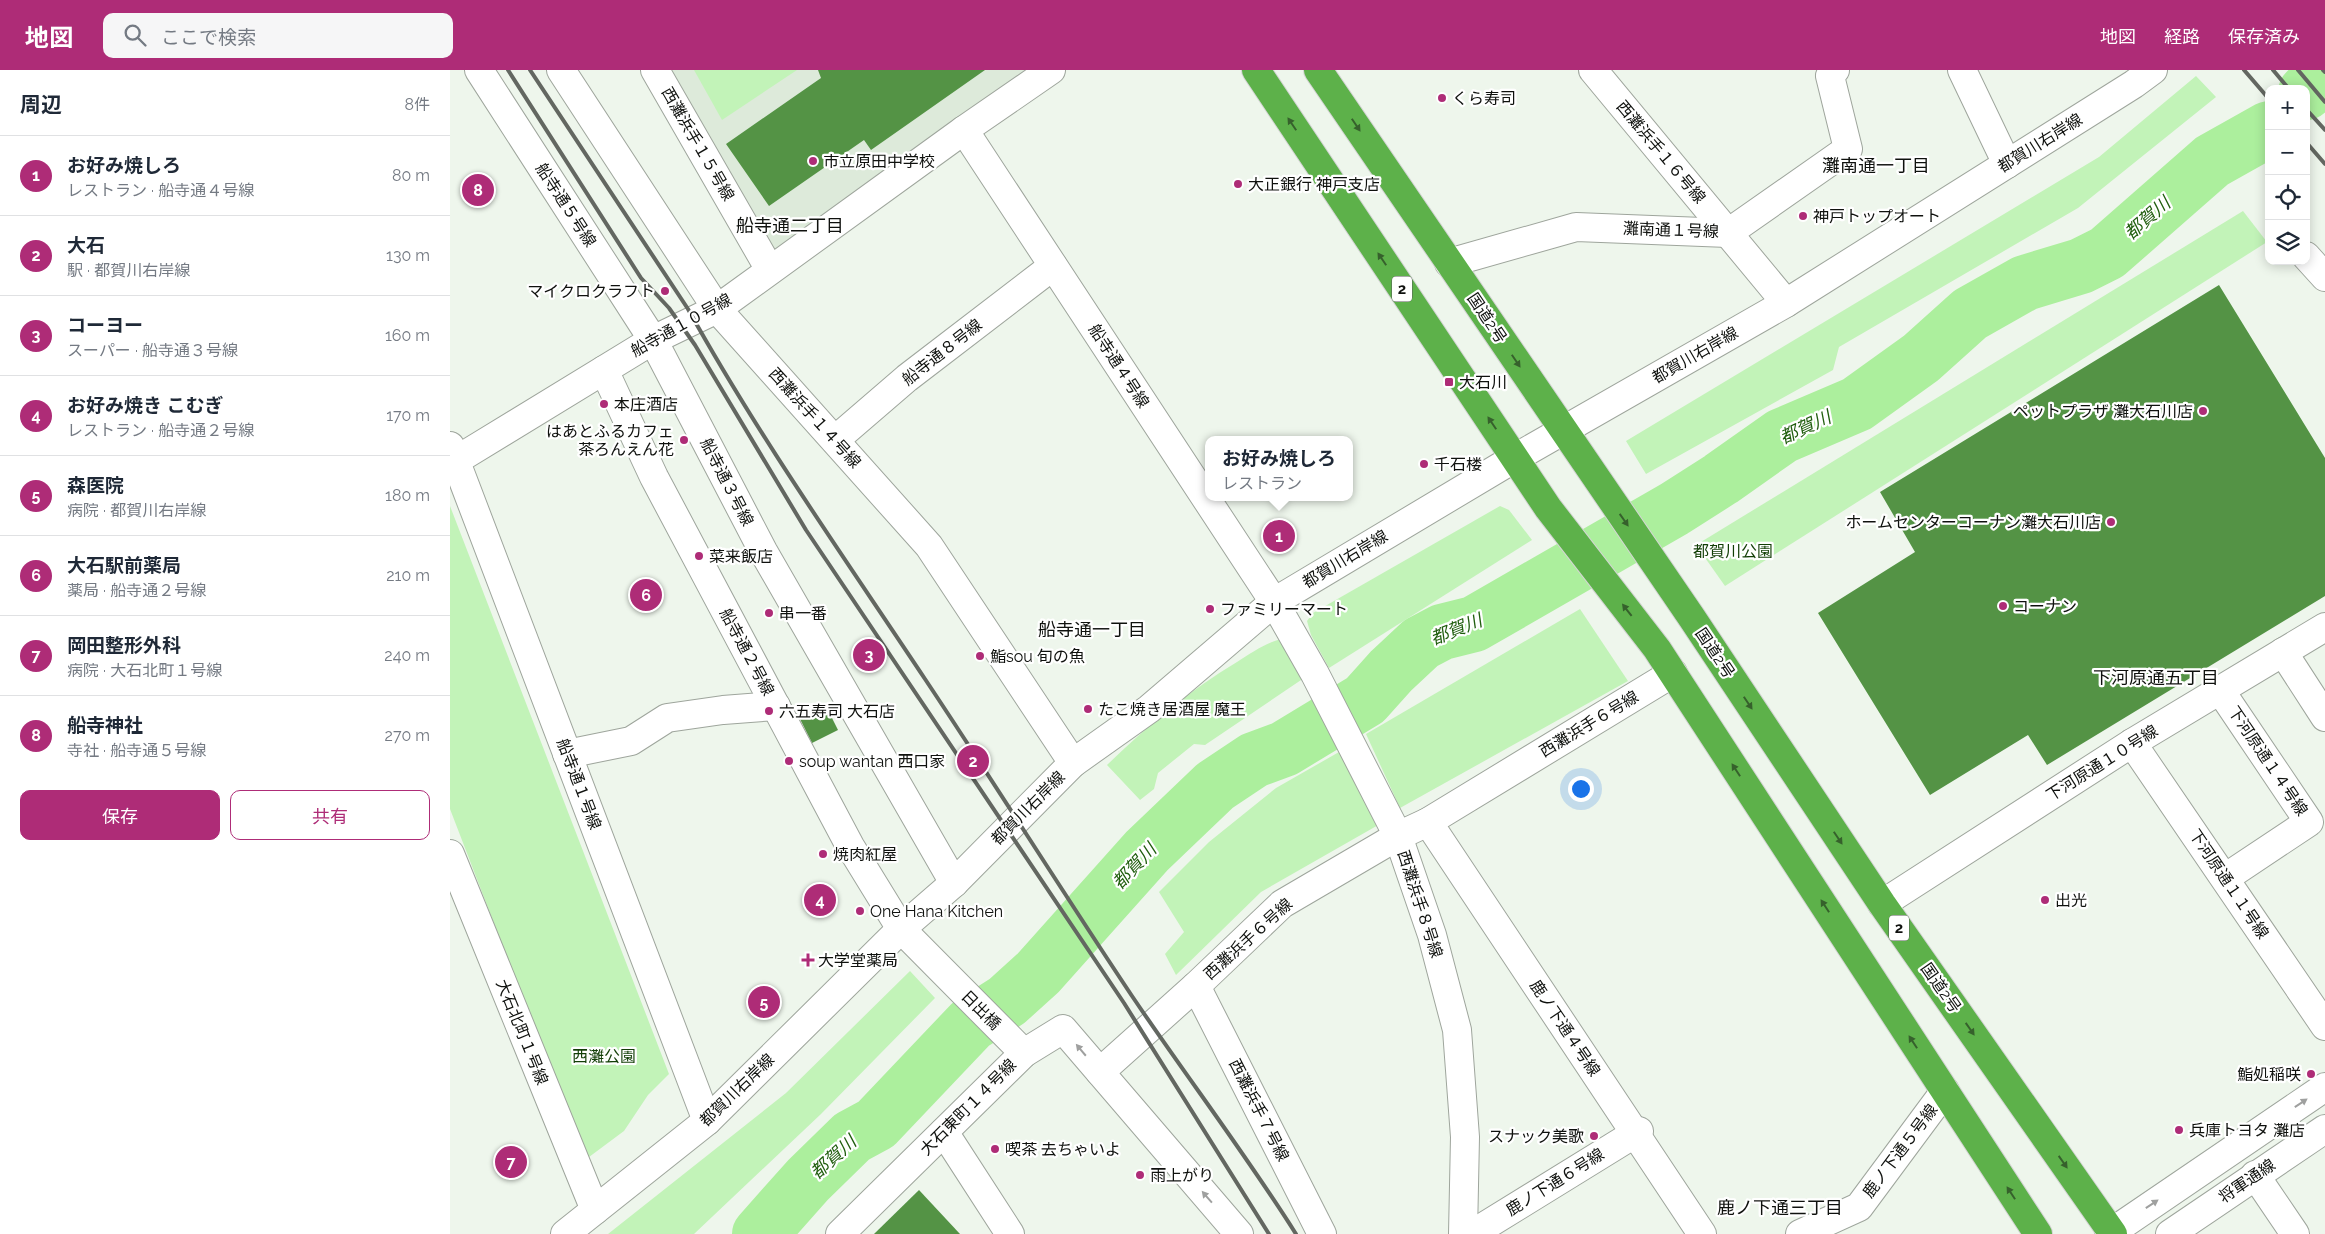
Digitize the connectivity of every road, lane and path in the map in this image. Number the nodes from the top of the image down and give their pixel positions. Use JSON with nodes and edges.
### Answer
{"nodes":[{"id":1,"x":480,"y":70,"type":"edge"},
{"id":2,"x":561,"y":70,"type":"edge"},
{"id":3,"x":655,"y":70,"type":"edge"},
{"id":4,"x":1051,"y":70,"type":"edge"},
{"id":5,"x":1256,"y":70,"type":"edge"},
{"id":6,"x":1318,"y":70,"type":"edge"},
{"id":7,"x":1592,"y":70,"type":"edge"},
{"id":8,"x":1835,"y":70,"type":"edge"},
{"id":9,"x":1962,"y":70,"type":"edge"},
{"id":10,"x":2137,"y":75,"type":"edge"},
{"id":11,"x":964,"y":130,"type":"junction"},
{"id":12,"x":2007,"y":164,"type":"junction"},
{"id":13,"x":1728,"y":232,"type":"junction"},
{"id":14,"x":2310,"y":260,"type":"edge"},
{"id":15,"x":1449,"y":263,"type":"junction"},
{"id":16,"x":1053,"y":266,"type":"junction"},
{"id":17,"x":770,"y":270,"type":"junction"},
{"id":18,"x":2325,"y":277,"type":"edge"},
{"id":19,"x":1786,"y":303,"type":"junction"},
{"id":20,"x":717,"y":309,"type":"junction"},
{"id":21,"x":654,"y":340,"type":"junction"},
{"id":22,"x":604,"y":370,"type":"junction"},
{"id":23,"x":1564,"y":432,"type":"junction"},
{"id":24,"x":835,"y":440,"type":"junction"},
{"id":25,"x":452,"y":457,"type":"edge"},
{"id":26,"x":1515,"y":458,"type":"junction"},
{"id":27,"x":1205,"y":497,"type":"edge"},
{"id":28,"x":1208,"y":501,"type":"edge"},
{"id":29,"x":1274,"y":602,"type":"junction"},
{"id":30,"x":2325,"y":627,"type":"edge"},
{"id":31,"x":2283,"y":652,"type":"junction"},
{"id":32,"x":1673,"y":673,"type":"junction"},
{"id":33,"x":2220,"y":690,"type":"junction"},
{"id":34,"x":776,"y":706,"type":"junction"},
{"id":35,"x":2325,"y":717,"type":"edge"},
{"id":36,"x":2132,"y":743,"type":"junction"},
{"id":37,"x":567,"y":754,"type":"junction"},
{"id":38,"x":1073,"y":763,"type":"junction"},
{"id":39,"x":1428,"y":822,"type":"junction"},
{"id":40,"x":1398,"y":836,"type":"junction"},
{"id":41,"x":450,"y":854,"type":"edge"},
{"id":42,"x":2225,"y":878,"type":"junction"},
{"id":43,"x":954,"y":883,"type":"junction"},
{"id":44,"x":1882,"y":904,"type":"junction"},
{"id":45,"x":900,"y":929,"type":"junction"},
{"id":46,"x":1196,"y":986,"type":"junction"},
{"id":47,"x":2325,"y":1026,"type":"edge"},
{"id":48,"x":1017,"y":1046,"type":"junction"},
{"id":49,"x":1100,"y":1072,"type":"junction"},
{"id":50,"x":2325,"y":1087,"type":"edge"},
{"id":51,"x":1945,"y":1091,"type":"junction"},
{"id":52,"x":707,"y":1121,"type":"junction"},
{"id":53,"x":2325,"y":1128,"type":"edge"},
{"id":54,"x":944,"y":1132,"type":"junction"},
{"id":55,"x":1637,"y":1132,"type":"junction"},
{"id":56,"x":2255,"y":1175,"type":"junction"},
{"id":57,"x":595,"y":1210,"type":"junction"},
{"id":58,"x":2111,"y":1233,"type":"edge"},
{"id":59,"x":565,"y":1234,"type":"edge"},
{"id":60,"x":840,"y":1234,"type":"edge"},
{"id":61,"x":1010,"y":1234,"type":"edge"},
{"id":62,"x":1238,"y":1234,"type":"edge"},
{"id":63,"x":1322,"y":1234,"type":"edge"},
{"id":64,"x":1463,"y":1234,"type":"edge"},
{"id":65,"x":1472,"y":1234,"type":"edge"},
{"id":66,"x":1702,"y":1234,"type":"edge"},
{"id":67,"x":1800,"y":1234,"type":"edge"},
{"id":68,"x":2038,"y":1234,"type":"edge"},
{"id":69,"x":2170,"y":1234,"type":"edge"},
{"id":70,"x":2295,"y":1234,"type":"edge"}],
"edges":[{"from":1,"to":21,"type":"street","name":"船寺通５号線"},
{"from":2,"to":20,"type":"street","name":"西灘浜手１４号線"},
{"from":3,"to":17,"type":"street","name":"西灘浜手１５号線"},
{"from":4,"to":11,"type":"street","name":"船寺通１０号線"},
{"from":26,"to":5,"type":"highway","number":"2","one_way":true},
{"from":6,"to":15,"type":"highway","name":"国道2号","number":"2","one_way":true},
{"from":7,"to":13,"type":"street","name":"西灘浜手１６号線"},
{"from":8,"to":13,"type":"street","name":"灘南通１号線"},
{"from":9,"to":12,"type":"street"},
{"from":10,"to":12,"type":"street","name":"都賀川右岸線"},
{"from":11,"to":16,"type":"street","name":"船寺通４号線"},
{"from":11,"to":17,"type":"street","name":"船寺通１０号線"},
{"from":12,"to":19,"type":"street","name":"都賀川右岸線"},
{"from":13,"to":15,"type":"street","name":"灘南通１号線"},
{"from":13,"to":19,"type":"street","name":"西灘浜手１６号線"},
{"from":14,"to":18,"type":"street"},
{"from":15,"to":23,"type":"highway","name":"国道2号","number":"2","one_way":true},
{"from":16,"to":24,"type":"street","name":"船寺通８号線"},
{"from":16,"to":27,"type":"street","name":"船寺通４号線"},
{"from":17,"to":20,"type":"street","name":"船寺通１０号線"},
{"from":19,"to":23,"type":"street","name":"都賀川右岸線"},
{"from":20,"to":21,"type":"street","name":"船寺通１０号線"},
{"from":20,"to":24,"type":"street","name":"西灘浜手１４号線"},
{"from":21,"to":22,"type":"street","name":"船寺通１０号線"},
{"from":21,"to":43,"type":"street","name":"船寺通３号線"},
{"from":22,"to":25,"type":"street","name":"船寺通１０号線"},
{"from":22,"to":34,"type":"street","name":"船寺通２号線"},
{"from":23,"to":26,"type":"street","name":"都賀川右岸線"},
{"from":23,"to":44,"type":"highway","name":"国道2号","number":"2","one_way":true},
{"from":24,"to":38,"type":"street","name":"西灘浜手１４号線"},
{"from":25,"to":37,"type":"street","name":"船寺通１号線"},
{"from":26,"to":29,"type":"street","name":"都賀川右岸線"},
{"from":32,"to":26,"type":"highway","number":"2","one_way":true},
{"from":28,"to":29,"type":"street","name":"船寺通４号線"},
{"from":29,"to":38,"type":"street","name":"都賀川右岸線"},
{"from":29,"to":40,"type":"street","name":"西灘浜手８号線"},
{"from":30,"to":31,"type":"street","name":"下河原通１０号線"},
{"from":31,"to":33,"type":"street","name":"下河原通１０号線"},
{"from":31,"to":35,"type":"street"},
{"from":32,"to":39,"type":"street","name":"西灘浜手６号線"},
{"from":51,"to":32,"type":"highway","number":"2","one_way":true},
{"from":33,"to":36,"type":"street","name":"下河原通１０号線"},
{"from":33,"to":42,"type":"street","name":"下河原通１４号線"},
{"from":34,"to":37,"type":"street"},
{"from":34,"to":45,"type":"street","name":"船寺通２号線"},
{"from":36,"to":42,"type":"street","name":"下河原通１１号線"},
{"from":36,"to":44,"type":"street","name":"下河原通１０号線"},
{"from":37,"to":52,"type":"street","name":"船寺通１号線"},
{"from":38,"to":43,"type":"street","name":"都賀川右岸線"},
{"from":39,"to":40,"type":"street","name":"西灘浜手６号線"},
{"from":39,"to":55,"type":"street","name":"鹿ノ下通４号線"},
{"from":40,"to":46,"type":"street","name":"西灘浜手６号線"},
{"from":40,"to":64,"type":"street","name":"西灘浜手８号線"},
{"from":41,"to":57,"type":"street","name":"大石北町１号線"},
{"from":42,"to":47,"type":"street","name":"下河原通１１号線"},
{"from":43,"to":45,"type":"street","name":"都賀川右岸線"},
{"from":44,"to":58,"type":"highway","name":"国道2号","number":"2","one_way":true},
{"from":45,"to":48,"type":"street","name":"日出橋"},
{"from":45,"to":52,"type":"street","name":"都賀川右岸線"},
{"from":46,"to":49,"type":"street","name":"西灘浜手６号線"},
{"from":46,"to":63,"type":"street","name":"西灘浜手７号線"},
{"from":49,"to":48,"type":"street","name":"大石東町１４号線","one_way":true},
{"from":48,"to":54,"type":"street","name":"大石東町１４号線"},
{"from":62,"to":49,"type":"street","one_way":true},
{"from":58,"to":50,"type":"street","one_way":true},
{"from":51,"to":67,"type":"street","name":"鹿ノ下通５号線"},
{"from":68,"to":51,"type":"highway","number":"2","one_way":true},
{"from":52,"to":57,"type":"street","name":"都賀川右岸線"},
{"from":53,"to":56,"type":"street","name":"将軍通線"},
{"from":54,"to":60,"type":"street","name":"大石東町１４号線"},
{"from":54,"to":61,"type":"street"},
{"from":55,"to":65,"type":"street","name":"鹿ノ下通６号線"},
{"from":55,"to":66,"type":"street","name":"鹿ノ下通４号線"},
{"from":56,"to":69,"type":"street","name":"将軍通線"},
{"from":56,"to":70,"type":"street"},
{"from":57,"to":59,"type":"street","name":"都賀川右岸線"}]}
